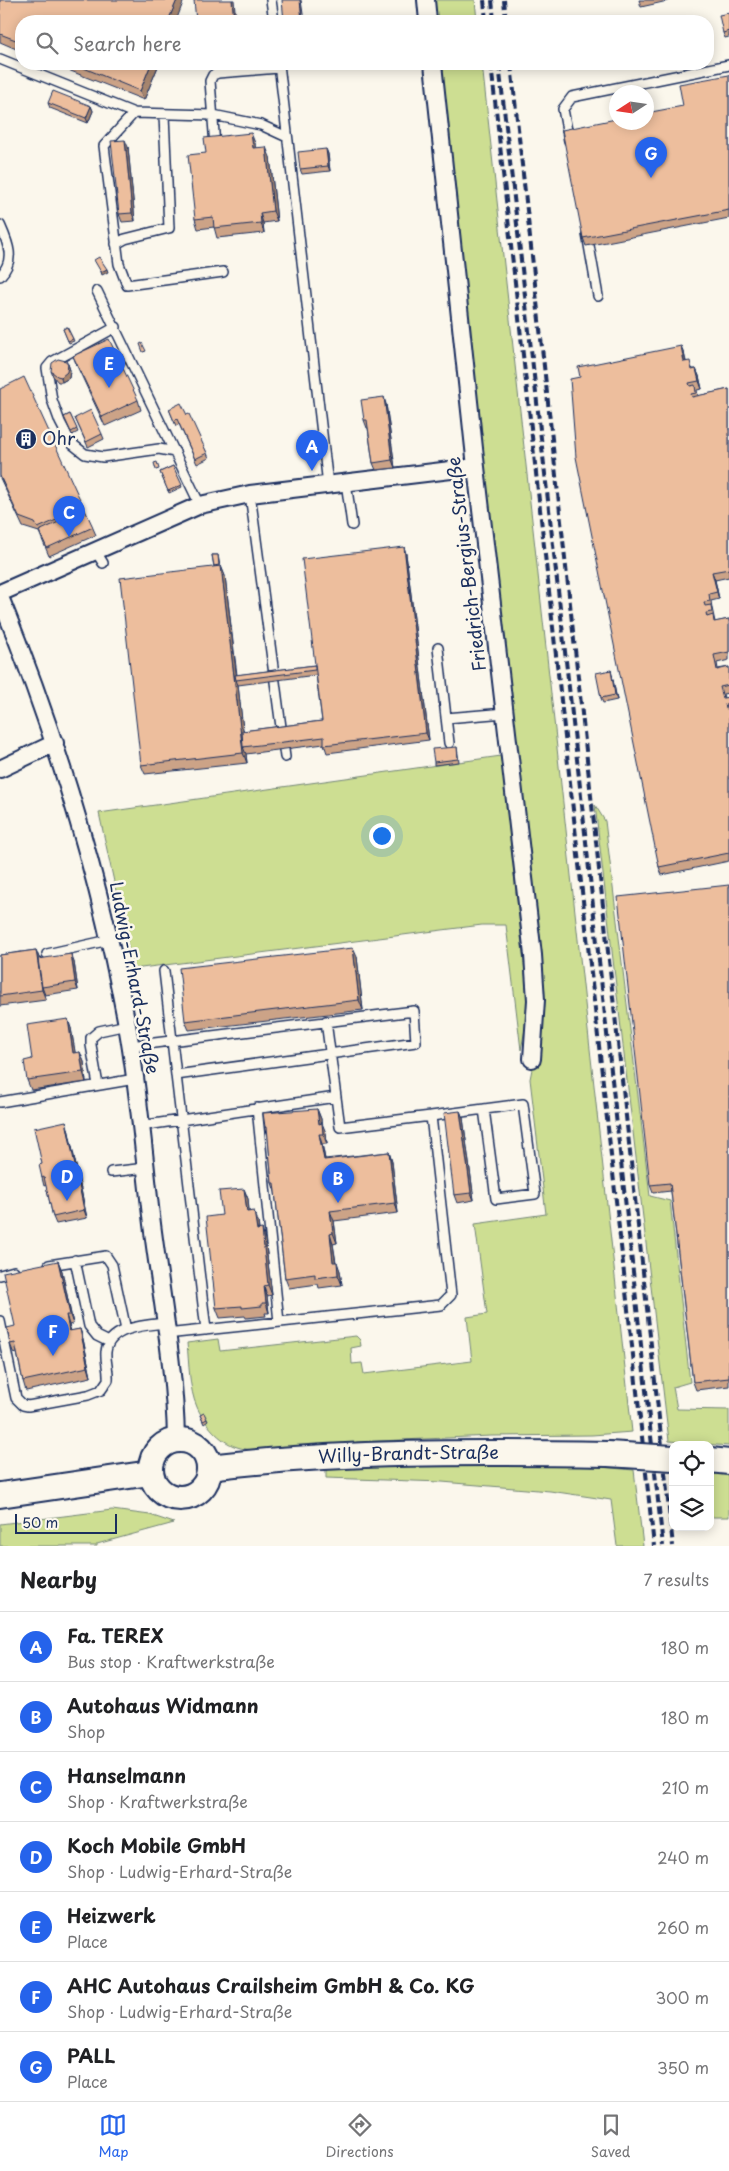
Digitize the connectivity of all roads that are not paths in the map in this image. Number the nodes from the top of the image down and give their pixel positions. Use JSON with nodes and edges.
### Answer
{"nodes":[{"id":1,"x":272,"y":0,"type":"edge"},
{"id":2,"x":426,"y":0,"type":"edge"},
{"id":3,"x":273,"y":15,"type":"edge"},
{"id":4,"x":427,"y":15,"type":"edge"},
{"id":5,"x":0,"y":59,"type":"edge"},
{"id":6,"x":15,"y":65,"type":"edge"},
{"id":7,"x":729,"y":65,"type":"edge"},
{"id":8,"x":714,"y":68,"type":"edge"},
{"id":9,"x":27,"y":70,"type":"edge"},
{"id":10,"x":244,"y":70,"type":"edge"},
{"id":11,"x":279,"y":70,"type":"edge"},
{"id":12,"x":434,"y":70,"type":"edge"},
{"id":13,"x":704,"y":70,"type":"edge"},
{"id":14,"x":134,"y":113,"type":"junction"},
{"id":15,"x":164,"y":115,"type":"junction"},
{"id":16,"x":213,"y":115,"type":"junction"},
{"id":17,"x":287,"y":137,"type":"junction"},
{"id":18,"x":215,"y":147,"type":"edge"},
{"id":19,"x":570,"y":148,"type":"edge"},
{"id":20,"x":0,"y":225,"type":"edge"},
{"id":21,"x":585,"y":227,"type":"edge"},
{"id":22,"x":116,"y":244,"type":"junction"},
{"id":23,"x":223,"y":272,"type":"dead end"},
{"id":24,"x":0,"y":276,"type":"edge"},
{"id":25,"x":97,"y":291,"type":"dead end"},
{"id":26,"x":598,"y":296,"type":"dead end"},
{"id":27,"x":116,"y":327,"type":"junction"},
{"id":28,"x":175,"y":452,"type":"junction"},
{"id":29,"x":476,"y":468,"type":"junction"},
{"id":30,"x":346,"y":482,"type":"junction"},
{"id":31,"x":328,"y":485,"type":"junction"},
{"id":32,"x":250,"y":494,"type":"junction"},
{"id":33,"x":200,"y":505,"type":"junction"},
{"id":34,"x":352,"y":525,"type":"dead end"},
{"id":35,"x":0,"y":595,"type":"edge"},
{"id":36,"x":438,"y":648,"type":"dead end"},
{"id":37,"x":505,"y":713,"type":"junction"},
{"id":38,"x":446,"y":718,"type":"junction"},
{"id":39,"x":55,"y":743,"type":"junction"},
{"id":40,"x":449,"y":743,"type":"dead end"},
{"id":41,"x":285,"y":757,"type":"dead end"},
{"id":42,"x":0,"y":769,"type":"edge"},
{"id":43,"x":109,"y":940,"type":"junction"},
{"id":44,"x":48,"y":954,"type":"dead end"},
{"id":45,"x":164,"y":971,"type":"dead end"},
{"id":46,"x":326,"y":1021,"type":"junction"},
{"id":47,"x":127,"y":1025,"type":"junction"},
{"id":48,"x":172,"y":1040,"type":"junction"},
{"id":49,"x":130,"y":1046,"type":"junction"},
{"id":50,"x":330,"y":1053,"type":"junction"},
{"id":51,"x":532,"y":1059,"type":"dead end"},
{"id":52,"x":176,"y":1075,"type":"junction"},
{"id":53,"x":134,"y":1079,"type":"junction"},
{"id":54,"x":98,"y":1085,"type":"junction"},
{"id":55,"x":336,"y":1097,"type":"junction"},
{"id":56,"x":0,"y":1102,"type":"edge"},
{"id":57,"x":257,"y":1108,"type":"junction"},
{"id":58,"x":484,"y":1109,"type":"junction"},
{"id":59,"x":431,"y":1116,"type":"junction"},
{"id":60,"x":182,"y":1120,"type":"junction"},
{"id":61,"x":140,"y":1126,"type":"junction"},
{"id":62,"x":146,"y":1168,"type":"junction"},
{"id":63,"x":111,"y":1172,"type":"dead end"},
{"id":64,"x":75,"y":1260,"type":"junction"},
{"id":65,"x":40,"y":1267,"type":"edge"},
{"id":66,"x":22,"y":1270,"type":"edge"},
{"id":67,"x":0,"y":1275,"type":"edge"},
{"id":68,"x":0,"y":1321,"type":"edge"},
{"id":69,"x":279,"y":1322,"type":"junction"},
{"id":70,"x":166,"y":1329,"type":"junction"},
{"id":71,"x":126,"y":1330,"type":"junction"},
{"id":72,"x":206,"y":1330,"type":"junction"},
{"id":73,"x":109,"y":1342,"type":"junction"},
{"id":74,"x":176,"y":1440,"type":"junction"},
{"id":75,"x":669,"y":1458,"type":"edge"},
{"id":76,"x":714,"y":1460,"type":"edge"},
{"id":77,"x":729,"y":1462,"type":"edge"},
{"id":78,"x":209,"y":1468,"type":"junction"},
{"id":79,"x":150,"y":1473,"type":"junction"},
{"id":80,"x":0,"y":1495,"type":"edge"}],
"edges":[{"from":1,"to":3,"type":"lane"},
{"from":2,"to":4,"type":"street"},
{"from":5,"to":6,"type":"lane"},
{"from":7,"to":8,"type":"lane"},
{"from":9,"to":14,"type":"lane"},
{"from":10,"to":16,"type":"lane"},
{"from":11,"to":17,"type":"lane"},
{"from":12,"to":29,"type":"street","name":"Friedrich-Bergius-Straße"},
{"from":13,"to":19,"type":"lane"},
{"from":14,"to":15,"type":"lane"},
{"from":14,"to":22,"type":"lane"},
{"from":15,"to":16,"type":"lane"},
{"from":15,"to":22,"type":"lane"},
{"from":16,"to":17,"type":"lane"},
{"from":16,"to":18,"type":"lane"},
{"from":17,"to":31,"type":"lane"},
{"from":20,"to":24,"type":"lane"},
{"from":21,"to":26,"type":"lane"},
{"from":22,"to":23,"type":"lane"},
{"from":25,"to":27,"type":"lane"},
{"from":27,"to":28,"type":"lane"},
{"from":27,"to":28,"type":"lane"},
{"from":28,"to":33,"type":"lane"},
{"from":29,"to":30,"type":"street"},
{"from":29,"to":37,"type":"street","name":"Friedrich-Bergius-Straße"},
{"from":30,"to":31,"type":"street"},
{"from":30,"to":34,"type":"lane"},
{"from":31,"to":32,"type":"street"},
{"from":32,"to":33,"type":"street"},
{"from":32,"to":41,"type":"lane"},
{"from":33,"to":35,"type":"street"},
{"from":35,"to":39,"type":"street","name":"Ludwig-Erhard-Straße"},
{"from":36,"to":38,"type":"lane"},
{"from":37,"to":38,"type":"lane"},
{"from":37,"to":51,"type":"street","name":"Friedrich-Bergius-Straße"},
{"from":38,"to":40,"type":"lane"},
{"from":39,"to":42,"type":"street"},
{"from":39,"to":43,"type":"street","name":"Ludwig-Erhard-Straße"},
{"from":43,"to":44,"type":"lane"},
{"from":43,"to":47,"type":"street","name":"Ludwig-Erhard-Straße"},
{"from":45,"to":48,"type":"lane"},
{"from":46,"to":48,"type":"lane"},
{"from":46,"to":50,"type":"lane"},
{"from":46,"to":50,"type":"lane"},
{"from":47,"to":49,"type":"street","name":"Ludwig-Erhard-Straße"},
{"from":47,"to":54,"type":"lane"},
{"from":48,"to":49,"type":"lane"},
{"from":48,"to":52,"type":"lane"},
{"from":49,"to":53,"type":"street","name":"Ludwig-Erhard-Straße"},
{"from":50,"to":52,"type":"lane"},
{"from":50,"to":55,"type":"lane"},
{"from":52,"to":60,"type":"lane"},
{"from":53,"to":54,"type":"lane"},
{"from":53,"to":61,"type":"street","name":"Ludwig-Erhard-Straße"},
{"from":54,"to":56,"type":"lane"},
{"from":55,"to":57,"type":"lane"},
{"from":55,"to":59,"type":"lane"},
{"from":57,"to":60,"type":"lane"},
{"from":57,"to":69,"type":"lane"},
{"from":58,"to":58,"type":"lane"},
{"from":58,"to":59,"type":"lane"},
{"from":59,"to":69,"type":"lane"},
{"from":60,"to":61,"type":"lane"},
{"from":60,"to":72,"type":"lane"},
{"from":61,"to":62,"type":"street","name":"Ludwig-Erhard-Straße"},
{"from":62,"to":63,"type":"lane"},
{"from":62,"to":70,"type":"street","name":"Ludwig-Erhard-Straße"},
{"from":64,"to":65,"type":"lane"},
{"from":64,"to":71,"type":"lane"},
{"from":64,"to":73,"type":"lane"},
{"from":66,"to":67,"type":"lane"},
{"from":68,"to":73,"type":"lane"},
{"from":69,"to":72,"type":"lane"},
{"from":70,"to":71,"type":"lane"},
{"from":70,"to":72,"type":"lane"},
{"from":70,"to":74,"type":"street","name":"Ludwig-Erhard-Straße"},
{"from":71,"to":73,"type":"lane"},
{"from":74,"to":78,"type":"main road"},
{"from":74,"to":79,"type":"main road"},
{"from":75,"to":78,"type":"main road","name":"Willy-Brandt-Straße","bridge":true},
{"from":76,"to":77,"type":"main road"},
{"from":78,"to":79,"type":"main road"},
{"from":79,"to":80,"type":"main road"}]}
